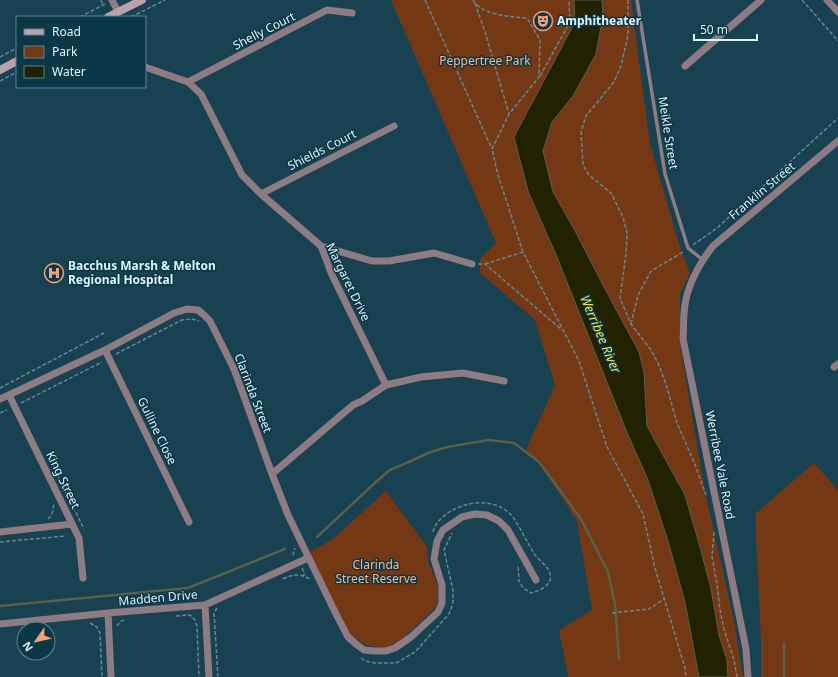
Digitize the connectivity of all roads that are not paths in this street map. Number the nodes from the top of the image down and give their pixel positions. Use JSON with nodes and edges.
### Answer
{"nodes":[{"id":1,"x":113,"y":0,"type":"edge"},
{"id":2,"x":142,"y":0,"type":"edge"},
{"id":3,"x":637,"y":0,"type":"edge"},
{"id":4,"x":761,"y":0,"type":"edge"},
{"id":5,"x":827,"y":0,"type":"edge"},
{"id":6,"x":118,"y":12,"type":"junction"},
{"id":7,"x":838,"y":12,"type":"edge"},
{"id":8,"x":352,"y":13,"type":"dead end"},
{"id":9,"x":110,"y":16,"type":"edge"},
{"id":10,"x":16,"y":62,"type":"edge"},
{"id":11,"x":685,"y":66,"type":"dead end"},
{"id":12,"x":146,"y":68,"type":"edge"},
{"id":13,"x":0,"y":70,"type":"edge"},
{"id":14,"x":188,"y":82,"type":"junction"},
{"id":15,"x":394,"y":126,"type":"dead end"},
{"id":16,"x":838,"y":141,"type":"edge"},
{"id":17,"x":261,"y":194,"type":"junction"},
{"id":18,"x":320,"y":246,"type":"junction"},
{"id":19,"x":703,"y":260,"type":"junction"},
{"id":20,"x":472,"y":264,"type":"road end"},
{"id":21,"x":105,"y":350,"type":"junction"},
{"id":22,"x":504,"y":381,"type":"dead end"},
{"id":23,"x":386,"y":386,"type":"junction"},
{"id":24,"x":9,"y":395,"type":"junction"},
{"id":25,"x":0,"y":399,"type":"edge"},
{"id":26,"x":272,"y":474,"type":"junction"},
{"id":27,"x":189,"y":522,"type":"dead end"},
{"id":28,"x":72,"y":524,"type":"junction"},
{"id":29,"x":0,"y":532,"type":"edge"},
{"id":30,"x":308,"y":558,"type":"junction"},
{"id":31,"x":83,"y":578,"type":"dead end"},
{"id":32,"x":536,"y":580,"type":"dead end"},
{"id":33,"x":205,"y":605,"type":"junction"},
{"id":34,"x":108,"y":612,"type":"junction"},
{"id":35,"x":0,"y":624,"type":"edge"},
{"id":36,"x":111,"y":677,"type":"edge"},
{"id":37,"x":209,"y":677,"type":"edge"},
{"id":38,"x":748,"y":677,"type":"edge"}],
"edges":[{"from":1,"to":6,"type":"street"},
{"from":2,"to":6,"type":"main road"},
{"from":3,"to":19,"type":"lane","name":"Meikle Street"},
{"from":4,"to":11,"type":"street"},
{"from":5,"to":7,"type":"street"},
{"from":6,"to":9,"type":"main road"},
{"from":8,"to":14,"type":"street","name":"Shelly Court"},
{"from":10,"to":13,"type":"main road"},
{"from":12,"to":14,"type":"street","name":"Margaret Drive"},
{"from":14,"to":17,"type":"street","name":"Margaret Drive"},
{"from":15,"to":17,"type":"street","name":"Shields Court"},
{"from":16,"to":19,"type":"street","name":"Franklin Street"},
{"from":17,"to":18,"type":"street","name":"Margaret Drive"},
{"from":18,"to":20,"type":"street"},
{"from":18,"to":23,"type":"street","name":"Margaret Drive"},
{"from":19,"to":38,"type":"street","name":"Werribee Vale Road"},
{"from":21,"to":24,"type":"street","name":"Clarinda Street"},
{"from":21,"to":26,"type":"street","name":"Clarinda Street"},
{"from":21,"to":27,"type":"street","name":"Gulline Close"},
{"from":22,"to":23,"type":"street"},
{"from":23,"to":26,"type":"street"},
{"from":24,"to":25,"type":"street","name":"Clarinda Street"},
{"from":24,"to":28,"type":"street","name":"King Street"},
{"from":26,"to":30,"type":"street","name":"Clarinda Street"},
{"from":28,"to":29,"type":"street"},
{"from":28,"to":31,"type":"street","name":"King Street"},
{"from":30,"to":32,"type":"street","name":"Clarinda Street"},
{"from":30,"to":33,"type":"street","name":"Madden Drive"},
{"from":33,"to":34,"type":"street","name":"Madden Drive"},
{"from":33,"to":37,"type":"street"},
{"from":34,"to":35,"type":"street","name":"Madden Drive"},
{"from":34,"to":36,"type":"street"}]}
